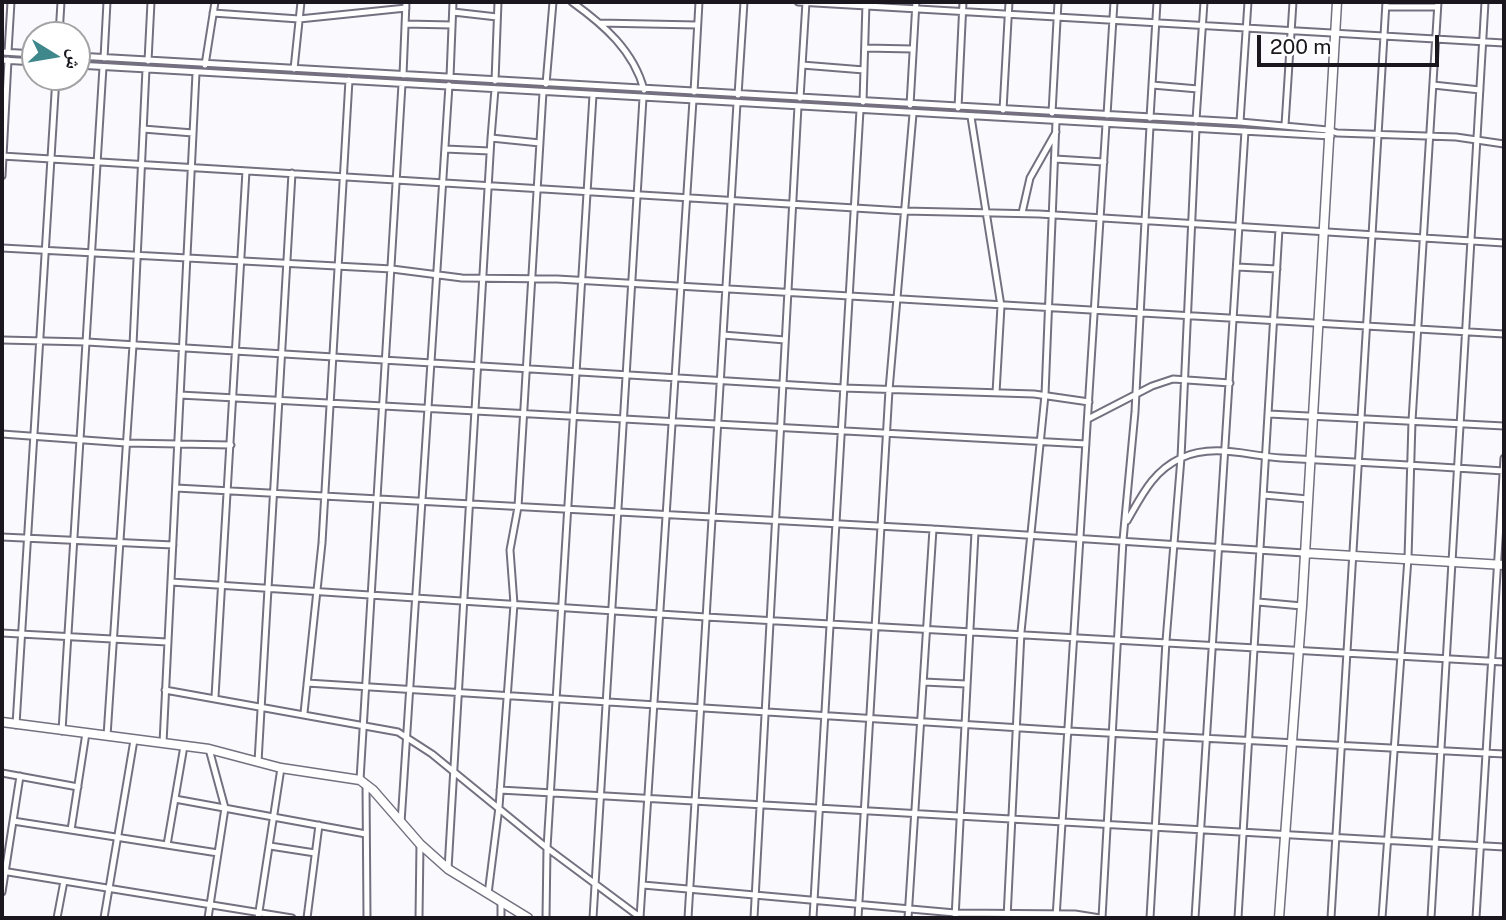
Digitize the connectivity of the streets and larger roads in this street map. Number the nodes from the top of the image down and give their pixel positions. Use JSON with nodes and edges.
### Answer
{"nodes":[{"id":1,"x":11,"y":2,"type":"edge"},
{"id":2,"x":61,"y":2,"type":"edge"},
{"id":3,"x":107,"y":2,"type":"edge"},
{"id":4,"x":152,"y":2,"type":"edge"},
{"id":5,"x":215,"y":2,"type":"edge"},
{"id":6,"x":300,"y":2,"type":"edge"},
{"id":7,"x":453,"y":2,"type":"edge"},
{"id":8,"x":498,"y":2,"type":"edge"},
{"id":9,"x":553,"y":2,"type":"edge"},
{"id":10,"x":572,"y":2,"type":"edge"},
{"id":11,"x":699,"y":2,"type":"edge"},
{"id":12,"x":744,"y":2,"type":"edge"},
{"id":13,"x":797,"y":2,"type":"edge"},
{"id":14,"x":806,"y":2,"type":"edge"},
{"id":15,"x":964,"y":2,"type":"edge"},
{"id":16,"x":1009,"y":2,"type":"edge"},
{"id":17,"x":1058,"y":2,"type":"edge"},
{"id":18,"x":1114,"y":2,"type":"edge"},
{"id":19,"x":1157,"y":2,"type":"edge"},
{"id":20,"x":1204,"y":2,"type":"edge"},
{"id":21,"x":1248,"y":2,"type":"edge"},
{"id":22,"x":1293,"y":2,"type":"edge"},
{"id":23,"x":1337,"y":2,"type":"edge"},
{"id":24,"x":1485,"y":2,"type":"edge"},
{"id":25,"x":866,"y":3,"type":"edge"},
{"id":26,"x":1386,"y":4,"type":"edge"},
{"id":27,"x":1438,"y":4,"type":"edge"},
{"id":28,"x":406,"y":5,"type":"edge"},
{"id":29,"x":915,"y":5,"type":"edge"},
{"id":30,"x":963,"y":10,"type":"junction"},
{"id":31,"x":453,"y":12,"type":"junction"},
{"id":32,"x":213,"y":13,"type":"junction"},
{"id":33,"x":1009,"y":13,"type":"junction"},
{"id":34,"x":1057,"y":16,"type":"junction"},
{"id":35,"x":497,"y":17,"type":"junction"},
{"id":36,"x":299,"y":19,"type":"junction"},
{"id":37,"x":1113,"y":20,"type":"junction"},
{"id":38,"x":60,"y":21,"type":"edge"},
{"id":39,"x":1156,"y":22,"type":"junction"},
{"id":40,"x":598,"y":23,"type":"junction"},
{"id":41,"x":405,"y":24,"type":"junction"},
{"id":42,"x":452,"y":25,"type":"junction"},
{"id":43,"x":697,"y":25,"type":"junction"},
{"id":44,"x":1203,"y":26,"type":"junction"},
{"id":45,"x":1247,"y":28,"type":"junction"},
{"id":46,"x":1292,"y":31,"type":"junction"},
{"id":47,"x":1335,"y":33,"type":"junction"},
{"id":48,"x":1384,"y":35,"type":"junction"},
{"id":49,"x":1436,"y":38,"type":"junction"},
{"id":50,"x":1482,"y":41,"type":"junction"},
{"id":51,"x":1504,"y":43,"type":"edge"},
{"id":52,"x":865,"y":48,"type":"junction"},
{"id":53,"x":913,"y":50,"type":"junction"},
{"id":54,"x":5,"y":52,"type":"edge"},
{"id":55,"x":91,"y":57,"type":"edge"},
{"id":56,"x":104,"y":58,"type":"junction"},
{"id":57,"x":5,"y":60,"type":"edge"},
{"id":58,"x":148,"y":61,"type":"junction"},
{"id":59,"x":205,"y":65,"type":"junction"},
{"id":60,"x":802,"y":65,"type":"junction"},
{"id":61,"x":91,"y":66,"type":"edge"},
{"id":62,"x":103,"y":67,"type":"junction"},
{"id":63,"x":146,"y":69,"type":"junction"},
{"id":64,"x":294,"y":69,"type":"junction"},
{"id":65,"x":864,"y":70,"type":"junction"},
{"id":66,"x":196,"y":73,"type":"junction"},
{"id":67,"x":403,"y":75,"type":"junction"},
{"id":68,"x":450,"y":77,"type":"junction"},
{"id":69,"x":349,"y":80,"type":"junction"},
{"id":70,"x":495,"y":80,"type":"junction"},
{"id":71,"x":402,"y":84,"type":"junction"},
{"id":72,"x":546,"y":84,"type":"junction"},
{"id":73,"x":449,"y":85,"type":"junction"},
{"id":74,"x":1152,"y":85,"type":"junction"},
{"id":75,"x":1433,"y":85,"type":"junction"},
{"id":76,"x":495,"y":89,"type":"junction"},
{"id":77,"x":1198,"y":89,"type":"junction"},
{"id":78,"x":644,"y":90,"type":"junction"},
{"id":79,"x":1480,"y":90,"type":"junction"},
{"id":80,"x":55,"y":91,"type":"edge"},
{"id":81,"x":542,"y":92,"type":"junction"},
{"id":82,"x":694,"y":92,"type":"junction"},
{"id":83,"x":4,"y":93,"type":"edge"},
{"id":84,"x":593,"y":95,"type":"junction"},
{"id":85,"x":738,"y":95,"type":"junction"},
{"id":86,"x":643,"y":98,"type":"junction"},
{"id":87,"x":800,"y":98,"type":"junction"},
{"id":88,"x":693,"y":100,"type":"junction"},
{"id":89,"x":863,"y":102,"type":"junction"},
{"id":90,"x":737,"y":103,"type":"junction"},
{"id":91,"x":909,"y":105,"type":"junction"},
{"id":92,"x":798,"y":106,"type":"junction"},
{"id":93,"x":958,"y":108,"type":"junction"},
{"id":94,"x":860,"y":110,"type":"junction"},
{"id":95,"x":1003,"y":110,"type":"junction"},
{"id":96,"x":1052,"y":113,"type":"junction"},
{"id":97,"x":914,"y":114,"type":"junction"},
{"id":98,"x":1107,"y":115,"type":"junction"},
{"id":99,"x":971,"y":117,"type":"junction"},
{"id":100,"x":1150,"y":118,"type":"junction"},
{"id":101,"x":1196,"y":120,"type":"junction"},
{"id":102,"x":1056,"y":121,"type":"junction"},
{"id":103,"x":1240,"y":122,"type":"junction"},
{"id":104,"x":1106,"y":124,"type":"junction"},
{"id":105,"x":1285,"y":125,"type":"junction"},
{"id":106,"x":1150,"y":126,"type":"junction"},
{"id":107,"x":1196,"y":128,"type":"junction"},
{"id":108,"x":143,"y":129,"type":"junction"},
{"id":109,"x":1245,"y":131,"type":"junction"},
{"id":110,"x":1056,"y":132,"type":"junction"},
{"id":111,"x":193,"y":133,"type":"junction"},
{"id":112,"x":1331,"y":133,"type":"junction"},
{"id":113,"x":1377,"y":135,"type":"junction"},
{"id":114,"x":1430,"y":136,"type":"junction"},
{"id":115,"x":491,"y":138,"type":"junction"},
{"id":116,"x":1478,"y":140,"type":"junction"},
{"id":117,"x":540,"y":143,"type":"junction"},
{"id":118,"x":1504,"y":144,"type":"edge"},
{"id":119,"x":445,"y":149,"type":"junction"},
{"id":120,"x":490,"y":151,"type":"junction"},
{"id":121,"x":2,"y":156,"type":"edge"},
{"id":122,"x":1055,"y":159,"type":"junction"},
{"id":123,"x":52,"y":160,"type":"junction"},
{"id":124,"x":96,"y":162,"type":"junction"},
{"id":125,"x":1104,"y":162,"type":"junction"},
{"id":126,"x":141,"y":163,"type":"junction"},
{"id":127,"x":192,"y":167,"type":"junction"},
{"id":128,"x":246,"y":171,"type":"junction"},
{"id":129,"x":292,"y":173,"type":"junction"},
{"id":130,"x":2,"y":176,"type":"edge"},
{"id":131,"x":342,"y":176,"type":"junction"},
{"id":132,"x":397,"y":180,"type":"junction"},
{"id":133,"x":443,"y":183,"type":"junction"},
{"id":134,"x":488,"y":186,"type":"junction"},
{"id":135,"x":538,"y":187,"type":"junction"},
{"id":136,"x":587,"y":190,"type":"junction"},
{"id":137,"x":637,"y":193,"type":"junction"},
{"id":138,"x":685,"y":197,"type":"junction"},
{"id":139,"x":731,"y":200,"type":"junction"},
{"id":140,"x":793,"y":204,"type":"junction"},
{"id":141,"x":854,"y":207,"type":"junction"},
{"id":142,"x":904,"y":211,"type":"junction"},
{"id":143,"x":988,"y":212,"type":"junction"},
{"id":144,"x":1022,"y":213,"type":"junction"},
{"id":145,"x":1052,"y":215,"type":"junction"},
{"id":146,"x":1101,"y":220,"type":"junction"},
{"id":147,"x":1145,"y":222,"type":"junction"},
{"id":148,"x":1191,"y":225,"type":"junction"},
{"id":149,"x":1239,"y":227,"type":"junction"},
{"id":150,"x":1279,"y":229,"type":"junction"},
{"id":151,"x":1322,"y":232,"type":"junction"},
{"id":152,"x":1373,"y":236,"type":"junction"},
{"id":153,"x":1423,"y":239,"type":"junction"},
{"id":154,"x":1471,"y":242,"type":"junction"},
{"id":155,"x":1504,"y":243,"type":"edge"},
{"id":156,"x":2,"y":248,"type":"edge"},
{"id":157,"x":46,"y":250,"type":"junction"},
{"id":158,"x":91,"y":253,"type":"junction"},
{"id":159,"x":136,"y":255,"type":"junction"},
{"id":160,"x":187,"y":258,"type":"junction"},
{"id":161,"x":242,"y":261,"type":"junction"},
{"id":162,"x":288,"y":264,"type":"junction"},
{"id":163,"x":336,"y":267,"type":"junction"},
{"id":164,"x":1237,"y":267,"type":"junction"},
{"id":165,"x":392,"y":269,"type":"junction"},
{"id":166,"x":1277,"y":269,"type":"junction"},
{"id":167,"x":439,"y":274,"type":"junction"},
{"id":168,"x":482,"y":278,"type":"junction"},
{"id":169,"x":532,"y":278,"type":"junction"},
{"id":170,"x":583,"y":280,"type":"junction"},
{"id":171,"x":631,"y":284,"type":"junction"},
{"id":172,"x":679,"y":287,"type":"junction"},
{"id":173,"x":724,"y":290,"type":"junction"},
{"id":174,"x":787,"y":293,"type":"junction"},
{"id":175,"x":849,"y":296,"type":"junction"},
{"id":176,"x":897,"y":299,"type":"junction"},
{"id":177,"x":1001,"y":306,"type":"junction"},
{"id":178,"x":1049,"y":307,"type":"junction"},
{"id":179,"x":1095,"y":310,"type":"junction"},
{"id":180,"x":1140,"y":313,"type":"junction"},
{"id":181,"x":1186,"y":316,"type":"junction"},
{"id":182,"x":1234,"y":318,"type":"junction"},
{"id":183,"x":1274,"y":321,"type":"junction"},
{"id":184,"x":1318,"y":324,"type":"junction"},
{"id":185,"x":1367,"y":327,"type":"junction"},
{"id":186,"x":1418,"y":328,"type":"junction"},
{"id":187,"x":1466,"y":332,"type":"junction"},
{"id":188,"x":1504,"y":334,"type":"edge"},
{"id":189,"x":723,"y":335,"type":"junction"},
{"id":190,"x":2,"y":340,"type":"edge"},
{"id":191,"x":785,"y":340,"type":"junction"},
{"id":192,"x":41,"y":341,"type":"junction"},
{"id":193,"x":87,"y":342,"type":"junction"},
{"id":194,"x":133,"y":345,"type":"junction"},
{"id":195,"x":182,"y":349,"type":"junction"},
{"id":196,"x":236,"y":353,"type":"junction"},
{"id":197,"x":283,"y":355,"type":"junction"},
{"id":198,"x":331,"y":357,"type":"junction"},
{"id":199,"x":386,"y":360,"type":"junction"},
{"id":200,"x":432,"y":362,"type":"junction"},
{"id":201,"x":477,"y":366,"type":"junction"},
{"id":202,"x":527,"y":369,"type":"junction"},
{"id":203,"x":578,"y":371,"type":"junction"},
{"id":204,"x":626,"y":374,"type":"junction"},
{"id":205,"x":674,"y":377,"type":"junction"},
{"id":206,"x":1183,"y":378,"type":"junction"},
{"id":207,"x":721,"y":380,"type":"junction"},
{"id":208,"x":782,"y":383,"type":"junction"},
{"id":209,"x":1230,"y":383,"type":"junction"},
{"id":210,"x":843,"y":388,"type":"junction"},
{"id":211,"x":889,"y":390,"type":"junction"},
{"id":212,"x":996,"y":393,"type":"junction"},
{"id":213,"x":1136,"y":393,"type":"junction"},
{"id":214,"x":180,"y":395,"type":"junction"},
{"id":215,"x":1045,"y":395,"type":"junction"},
{"id":216,"x":234,"y":397,"type":"junction"},
{"id":217,"x":279,"y":400,"type":"junction"},
{"id":218,"x":1089,"y":402,"type":"junction"},
{"id":219,"x":327,"y":403,"type":"junction"},
{"id":220,"x":383,"y":405,"type":"junction"},
{"id":221,"x":429,"y":407,"type":"junction"},
{"id":222,"x":474,"y":410,"type":"junction"},
{"id":223,"x":523,"y":413,"type":"junction"},
{"id":224,"x":1269,"y":414,"type":"junction"},
{"id":225,"x":574,"y":415,"type":"junction"},
{"id":226,"x":1311,"y":416,"type":"junction"},
{"id":227,"x":1362,"y":418,"type":"junction"},
{"id":228,"x":623,"y":419,"type":"junction"},
{"id":229,"x":1088,"y":419,"type":"junction"},
{"id":230,"x":1412,"y":421,"type":"junction"},
{"id":231,"x":671,"y":422,"type":"junction"},
{"id":232,"x":1461,"y":423,"type":"junction"},
{"id":233,"x":718,"y":425,"type":"junction"},
{"id":234,"x":1504,"y":426,"type":"edge"},
{"id":235,"x":780,"y":429,"type":"junction"},
{"id":236,"x":841,"y":432,"type":"junction"},
{"id":237,"x":2,"y":434,"type":"edge"},
{"id":238,"x":887,"y":434,"type":"junction"},
{"id":239,"x":36,"y":437,"type":"junction"},
{"id":240,"x":81,"y":440,"type":"junction"},
{"id":241,"x":126,"y":443,"type":"junction"},
{"id":242,"x":178,"y":443,"type":"junction"},
{"id":243,"x":1040,"y":443,"type":"junction"},
{"id":244,"x":1086,"y":444,"type":"junction"},
{"id":245,"x":231,"y":445,"type":"junction"},
{"id":246,"x":1226,"y":450,"type":"junction"},
{"id":247,"x":1266,"y":457,"type":"junction"},
{"id":248,"x":1181,"y":458,"type":"junction"},
{"id":249,"x":1504,"y":458,"type":"edge"},
{"id":250,"x":1310,"y":459,"type":"junction"},
{"id":251,"x":1360,"y":462,"type":"junction"},
{"id":252,"x":1410,"y":465,"type":"junction"},
{"id":253,"x":1459,"y":468,"type":"junction"},
{"id":254,"x":1504,"y":471,"type":"edge"},
{"id":255,"x":176,"y":488,"type":"junction"},
{"id":256,"x":229,"y":490,"type":"junction"},
{"id":257,"x":274,"y":492,"type":"junction"},
{"id":258,"x":323,"y":495,"type":"junction"},
{"id":259,"x":1264,"y":495,"type":"junction"},
{"id":260,"x":377,"y":498,"type":"junction"},
{"id":261,"x":1308,"y":499,"type":"junction"},
{"id":262,"x":423,"y":501,"type":"junction"},
{"id":263,"x":470,"y":504,"type":"junction"},
{"id":264,"x":518,"y":507,"type":"junction"},
{"id":265,"x":569,"y":510,"type":"junction"},
{"id":266,"x":617,"y":514,"type":"junction"},
{"id":267,"x":666,"y":516,"type":"junction"},
{"id":268,"x":712,"y":519,"type":"junction"},
{"id":269,"x":773,"y":522,"type":"junction"},
{"id":270,"x":1126,"y":522,"type":"junction"},
{"id":271,"x":835,"y":525,"type":"junction"},
{"id":272,"x":881,"y":527,"type":"junction"},
{"id":273,"x":933,"y":529,"type":"junction"},
{"id":274,"x":975,"y":532,"type":"junction"},
{"id":275,"x":1030,"y":535,"type":"junction"},
{"id":276,"x":2,"y":537,"type":"edge"},
{"id":277,"x":1082,"y":538,"type":"junction"},
{"id":278,"x":27,"y":539,"type":"junction"},
{"id":279,"x":75,"y":540,"type":"junction"},
{"id":280,"x":1124,"y":540,"type":"junction"},
{"id":281,"x":119,"y":543,"type":"junction"},
{"id":282,"x":1173,"y":543,"type":"junction"},
{"id":283,"x":173,"y":545,"type":"junction"},
{"id":284,"x":1220,"y":546,"type":"junction"},
{"id":285,"x":1261,"y":549,"type":"junction"},
{"id":286,"x":1304,"y":553,"type":"junction"},
{"id":287,"x":1353,"y":556,"type":"junction"},
{"id":288,"x":1408,"y":558,"type":"junction"},
{"id":289,"x":1452,"y":561,"type":"junction"},
{"id":290,"x":1501,"y":565,"type":"edge"},
{"id":291,"x":171,"y":582,"type":"junction"},
{"id":292,"x":222,"y":586,"type":"junction"},
{"id":293,"x":267,"y":589,"type":"junction"},
{"id":294,"x":316,"y":592,"type":"junction"},
{"id":295,"x":372,"y":596,"type":"junction"},
{"id":296,"x":417,"y":597,"type":"junction"},
{"id":297,"x":464,"y":600,"type":"junction"},
{"id":298,"x":1258,"y":602,"type":"junction"},
{"id":299,"x":514,"y":604,"type":"junction"},
{"id":300,"x":1302,"y":606,"type":"junction"},
{"id":301,"x":563,"y":607,"type":"junction"},
{"id":302,"x":611,"y":610,"type":"junction"},
{"id":303,"x":660,"y":613,"type":"junction"},
{"id":304,"x":706,"y":617,"type":"junction"},
{"id":305,"x":768,"y":620,"type":"junction"},
{"id":306,"x":830,"y":623,"type":"junction"},
{"id":307,"x":876,"y":624,"type":"junction"},
{"id":308,"x":926,"y":627,"type":"junction"},
{"id":309,"x":969,"y":630,"type":"junction"},
{"id":310,"x":1021,"y":632,"type":"junction"},
{"id":311,"x":2,"y":633,"type":"edge"},
{"id":312,"x":24,"y":634,"type":"junction"},
{"id":313,"x":68,"y":636,"type":"junction"},
{"id":314,"x":1075,"y":636,"type":"junction"},
{"id":315,"x":115,"y":638,"type":"junction"},
{"id":316,"x":1118,"y":638,"type":"junction"},
{"id":317,"x":1166,"y":641,"type":"junction"},
{"id":318,"x":167,"y":642,"type":"junction"},
{"id":319,"x":1213,"y":643,"type":"junction"},
{"id":320,"x":1255,"y":646,"type":"junction"},
{"id":321,"x":1297,"y":649,"type":"junction"},
{"id":322,"x":1348,"y":651,"type":"junction"},
{"id":323,"x":1399,"y":654,"type":"junction"},
{"id":324,"x":1447,"y":657,"type":"junction"},
{"id":325,"x":1492,"y":661,"type":"junction"},
{"id":326,"x":1504,"y":662,"type":"edge"},
{"id":327,"x":924,"y":682,"type":"junction"},
{"id":328,"x":307,"y":684,"type":"junction"},
{"id":329,"x":966,"y":684,"type":"junction"},
{"id":330,"x":366,"y":688,"type":"junction"},
{"id":331,"x":165,"y":690,"type":"junction"},
{"id":332,"x":410,"y":691,"type":"junction"},
{"id":333,"x":458,"y":694,"type":"junction"},
{"id":334,"x":215,"y":697,"type":"junction"},
{"id":335,"x":506,"y":697,"type":"junction"},
{"id":336,"x":557,"y":700,"type":"junction"},
{"id":337,"x":607,"y":702,"type":"junction"},
{"id":338,"x":260,"y":705,"type":"junction"},
{"id":339,"x":655,"y":705,"type":"junction"},
{"id":340,"x":700,"y":708,"type":"junction"},
{"id":341,"x":763,"y":712,"type":"junction"},
{"id":342,"x":304,"y":713,"type":"junction"},
{"id":343,"x":823,"y":716,"type":"junction"},
{"id":344,"x":870,"y":719,"type":"junction"},
{"id":345,"x":2,"y":722,"type":"edge"},
{"id":346,"x":922,"y":722,"type":"junction"},
{"id":347,"x":363,"y":723,"type":"junction"},
{"id":348,"x":964,"y":724,"type":"junction"},
{"id":349,"x":16,"y":725,"type":"junction"},
{"id":350,"x":1018,"y":727,"type":"junction"},
{"id":351,"x":62,"y":730,"type":"junction"},
{"id":352,"x":1069,"y":732,"type":"junction"},
{"id":353,"x":1113,"y":732,"type":"junction"},
{"id":354,"x":86,"y":733,"type":"junction"},
{"id":355,"x":1160,"y":734,"type":"junction"},
{"id":356,"x":107,"y":736,"type":"junction"},
{"id":357,"x":1207,"y":737,"type":"junction"},
{"id":358,"x":407,"y":738,"type":"junction"},
{"id":359,"x":134,"y":740,"type":"junction"},
{"id":360,"x":1249,"y":740,"type":"junction"},
{"id":361,"x":1292,"y":742,"type":"junction"},
{"id":362,"x":163,"y":743,"type":"junction"},
{"id":363,"x":1341,"y":744,"type":"junction"},
{"id":364,"x":184,"y":746,"type":"junction"},
{"id":365,"x":1393,"y":746,"type":"junction"},
{"id":366,"x":209,"y":749,"type":"junction"},
{"id":367,"x":1442,"y":750,"type":"junction"},
{"id":368,"x":1487,"y":753,"type":"junction"},
{"id":369,"x":1504,"y":754,"type":"edge"},
{"id":370,"x":258,"y":762,"type":"junction"},
{"id":371,"x":281,"y":768,"type":"junction"},
{"id":372,"x":452,"y":771,"type":"junction"},
{"id":373,"x":2,"y":773,"type":"edge"},
{"id":374,"x":20,"y":776,"type":"junction"},
{"id":375,"x":363,"y":782,"type":"junction"},
{"id":376,"x":78,"y":787,"type":"junction"},
{"id":377,"x":500,"y":790,"type":"junction"},
{"id":378,"x":551,"y":793,"type":"junction"},
{"id":379,"x":601,"y":796,"type":"junction"},
{"id":380,"x":174,"y":799,"type":"junction"},
{"id":381,"x":650,"y":799,"type":"junction"},
{"id":382,"x":694,"y":801,"type":"junction"},
{"id":383,"x":758,"y":804,"type":"junction"},
{"id":384,"x":499,"y":807,"type":"junction"},
{"id":385,"x":225,"y":808,"type":"junction"},
{"id":386,"x":819,"y":808,"type":"junction"},
{"id":387,"x":865,"y":811,"type":"junction"},
{"id":388,"x":916,"y":814,"type":"junction"},
{"id":389,"x":961,"y":815,"type":"junction"},
{"id":390,"x":275,"y":817,"type":"junction"},
{"id":391,"x":1013,"y":819,"type":"junction"},
{"id":392,"x":13,"y":821,"type":"junction"},
{"id":393,"x":1064,"y":822,"type":"junction"},
{"id":394,"x":1108,"y":824,"type":"junction"},
{"id":395,"x":320,"y":825,"type":"junction"},
{"id":396,"x":401,"y":825,"type":"junction"},
{"id":397,"x":1155,"y":827,"type":"junction"},
{"id":398,"x":1201,"y":829,"type":"junction"},
{"id":399,"x":71,"y":830,"type":"junction"},
{"id":400,"x":1243,"y":832,"type":"junction"},
{"id":401,"x":366,"y":834,"type":"junction"},
{"id":402,"x":1285,"y":835,"type":"junction"},
{"id":403,"x":119,"y":837,"type":"junction"},
{"id":404,"x":1337,"y":838,"type":"junction"},
{"id":405,"x":1387,"y":840,"type":"junction"},
{"id":406,"x":1437,"y":842,"type":"junction"},
{"id":407,"x":420,"y":844,"type":"junction"},
{"id":408,"x":167,"y":845,"type":"junction"},
{"id":409,"x":1482,"y":845,"type":"junction"},
{"id":410,"x":270,"y":846,"type":"junction"},
{"id":411,"x":1504,"y":847,"type":"edge"},
{"id":412,"x":547,"y":848,"type":"junction"},
{"id":413,"x":218,"y":853,"type":"junction"},
{"id":414,"x":316,"y":853,"type":"junction"},
{"id":415,"x":448,"y":869,"type":"junction"},
{"id":416,"x":3,"y":871,"type":"edge"},
{"id":417,"x":64,"y":881,"type":"junction"},
{"id":418,"x":643,"y":886,"type":"junction"},
{"id":419,"x":597,"y":887,"type":"junction"},
{"id":420,"x":110,"y":889,"type":"junction"},
{"id":421,"x":2,"y":891,"type":"edge"},
{"id":422,"x":690,"y":891,"type":"junction"},
{"id":423,"x":488,"y":895,"type":"junction"},
{"id":424,"x":754,"y":896,"type":"junction"},
{"id":425,"x":814,"y":900,"type":"junction"},
{"id":426,"x":501,"y":903,"type":"junction"},
{"id":427,"x":210,"y":904,"type":"junction"},
{"id":428,"x":859,"y":904,"type":"junction"},
{"id":429,"x":908,"y":909,"type":"junction"},
{"id":430,"x":260,"y":911,"type":"junction"},
{"id":431,"x":955,"y":915,"type":"edge"},
{"id":432,"x":1007,"y":916,"type":"edge"},
{"id":433,"x":1056,"y":917,"type":"edge"},
{"id":434,"x":57,"y":918,"type":"edge"},
{"id":435,"x":104,"y":918,"type":"edge"},
{"id":436,"x":208,"y":918,"type":"edge"},
{"id":437,"x":258,"y":918,"type":"edge"},
{"id":438,"x":292,"y":918,"type":"edge"},
{"id":439,"x":307,"y":918,"type":"edge"},
{"id":440,"x":367,"y":918,"type":"edge"},
{"id":441,"x":418,"y":918,"type":"edge"},
{"id":442,"x":501,"y":918,"type":"edge"},
{"id":443,"x":528,"y":918,"type":"edge"},
{"id":444,"x":546,"y":918,"type":"edge"},
{"id":445,"x":593,"y":918,"type":"edge"},
{"id":446,"x":641,"y":918,"type":"edge"},
{"id":447,"x":688,"y":918,"type":"edge"},
{"id":448,"x":754,"y":918,"type":"edge"},
{"id":449,"x":813,"y":918,"type":"edge"},
{"id":450,"x":858,"y":918,"type":"edge"},
{"id":451,"x":908,"y":918,"type":"edge"},
{"id":452,"x":1101,"y":918,"type":"edge"},
{"id":453,"x":1150,"y":918,"type":"edge"},
{"id":454,"x":1195,"y":918,"type":"edge"},
{"id":455,"x":1238,"y":918,"type":"edge"},
{"id":456,"x":1279,"y":918,"type":"edge"},
{"id":457,"x":1331,"y":918,"type":"edge"},
{"id":458,"x":1382,"y":918,"type":"edge"},
{"id":459,"x":1431,"y":918,"type":"edge"},
{"id":460,"x":1476,"y":918,"type":"edge"}],
"edges":[{"from":1,"to":54,"type":"street"},
{"from":2,"to":38,"type":"street"},
{"from":3,"to":56,"type":"street"},
{"from":4,"to":58,"type":"street"},
{"from":5,"to":32,"type":"street"},
{"from":6,"to":36,"type":"street"},
{"from":7,"to":31,"type":"street"},
{"from":8,"to":35,"type":"street"},
{"from":9,"to":72,"type":"street"},
{"from":10,"to":40,"type":"street"},
{"from":11,"to":43,"type":"street"},
{"from":12,"to":85,"type":"street"},
{"from":13,"to":14,"type":"street"},
{"from":14,"to":25,"type":"street"},
{"from":14,"to":60,"type":"street"},
{"from":15,"to":30,"type":"street"},
{"from":16,"to":33,"type":"street"},
{"from":17,"to":34,"type":"street"},
{"from":18,"to":37,"type":"street"},
{"from":19,"to":39,"type":"street"},
{"from":20,"to":44,"type":"street"},
{"from":21,"to":45,"type":"street"},
{"from":22,"to":46,"type":"street"},
{"from":23,"to":47,"type":"street"},
{"from":24,"to":50,"type":"street"},
{"from":25,"to":29,"type":"street"},
{"from":25,"to":52,"type":"street"},
{"from":26,"to":27,"type":"street"},
{"from":26,"to":48,"type":"street"},
{"from":27,"to":49,"type":"street"},
{"from":28,"to":36,"type":"street"},
{"from":28,"to":41,"type":"street"},
{"from":29,"to":30,"type":"street"},
{"from":29,"to":53,"type":"street"},
{"from":30,"to":33,"type":"street"},
{"from":30,"to":93,"type":"street"},
{"from":31,"to":35,"type":"street"},
{"from":31,"to":42,"type":"street"},
{"from":32,"to":36,"type":"street"},
{"from":32,"to":59,"type":"street"},
{"from":33,"to":34,"type":"street"},
{"from":33,"to":95,"type":"street"},
{"from":34,"to":37,"type":"street"},
{"from":34,"to":96,"type":"street"},
{"from":35,"to":70,"type":"street"},
{"from":36,"to":64,"type":"street"},
{"from":37,"to":39,"type":"street"},
{"from":37,"to":98,"type":"street"},
{"from":39,"to":44,"type":"street"},
{"from":39,"to":74,"type":"street"},
{"from":40,"to":43,"type":"street"},
{"from":40,"to":78,"type":"street"},
{"from":41,"to":42,"type":"street"},
{"from":41,"to":67,"type":"street"},
{"from":42,"to":68,"type":"street"},
{"from":43,"to":82,"type":"street"},
{"from":44,"to":45,"type":"street"},
{"from":44,"to":77,"type":"street"},
{"from":45,"to":46,"type":"street"},
{"from":45,"to":103,"type":"street"},
{"from":46,"to":47,"type":"street"},
{"from":46,"to":105,"type":"street"},
{"from":47,"to":48,"type":"street"},
{"from":47,"to":112,"type":"street"},
{"from":48,"to":49,"type":"street"},
{"from":48,"to":113,"type":"street"},
{"from":49,"to":50,"type":"street"},
{"from":49,"to":75,"type":"street"},
{"from":50,"to":51,"type":"street"},
{"from":50,"to":79,"type":"street"},
{"from":52,"to":53,"type":"street"},
{"from":52,"to":65,"type":"street"},
{"from":53,"to":91,"type":"street"},
{"from":55,"to":56,"type":"street"},
{"from":56,"to":58,"type":"street"},
{"from":57,"to":83,"type":"street"},
{"from":58,"to":59,"type":"street"},
{"from":59,"to":64,"type":"street"},
{"from":60,"to":65,"type":"street"},
{"from":60,"to":87,"type":"street"},
{"from":61,"to":62,"type":"street"},
{"from":62,"to":63,"type":"street"},
{"from":62,"to":124,"type":"street"},
{"from":63,"to":66,"type":"street"},
{"from":63,"to":108,"type":"street"},
{"from":64,"to":67,"type":"street"},
{"from":65,"to":89,"type":"street"},
{"from":66,"to":69,"type":"street"},
{"from":66,"to":111,"type":"street"},
{"from":67,"to":68,"type":"street"},
{"from":68,"to":70,"type":"street"},
{"from":69,"to":71,"type":"street"},
{"from":69,"to":131,"type":"street"},
{"from":70,"to":72,"type":"street"},
{"from":71,"to":73,"type":"street"},
{"from":71,"to":132,"type":"street"},
{"from":72,"to":78,"type":"street"},
{"from":73,"to":76,"type":"street"},
{"from":73,"to":119,"type":"street"},
{"from":74,"to":77,"type":"street"},
{"from":74,"to":100,"type":"street"},
{"from":75,"to":79,"type":"street"},
{"from":75,"to":114,"type":"street"},
{"from":76,"to":81,"type":"street"},
{"from":76,"to":115,"type":"street"},
{"from":77,"to":101,"type":"street"},
{"from":78,"to":82,"type":"street"},
{"from":79,"to":116,"type":"street"},
{"from":80,"to":123,"type":"street"},
{"from":81,"to":84,"type":"street"},
{"from":81,"to":117,"type":"street"},
{"from":82,"to":85,"type":"street"},
{"from":83,"to":121,"type":"street"},
{"from":84,"to":86,"type":"street"},
{"from":84,"to":136,"type":"street"},
{"from":85,"to":87,"type":"street"},
{"from":86,"to":88,"type":"street"},
{"from":86,"to":137,"type":"street"},
{"from":87,"to":89,"type":"street"},
{"from":88,"to":90,"type":"street"},
{"from":88,"to":138,"type":"street"},
{"from":89,"to":91,"type":"street"},
{"from":90,"to":92,"type":"street"},
{"from":90,"to":139,"type":"street"},
{"from":91,"to":93,"type":"street"},
{"from":92,"to":94,"type":"street"},
{"from":92,"to":140,"type":"street"},
{"from":93,"to":95,"type":"street"},
{"from":94,"to":97,"type":"street"},
{"from":94,"to":141,"type":"street"},
{"from":95,"to":96,"type":"street"},
{"from":96,"to":98,"type":"street"},
{"from":97,"to":99,"type":"street"},
{"from":97,"to":142,"type":"street"},
{"from":98,"to":100,"type":"street"},
{"from":99,"to":102,"type":"street"},
{"from":99,"to":143,"type":"street"},
{"from":100,"to":101,"type":"street"},
{"from":101,"to":103,"type":"street"},
{"from":102,"to":104,"type":"street"},
{"from":102,"to":110,"type":"street"},
{"from":103,"to":105,"type":"street"},
{"from":104,"to":106,"type":"street"},
{"from":104,"to":125,"type":"street"},
{"from":105,"to":112,"type":"street"},
{"from":106,"to":107,"type":"street"},
{"from":106,"to":147,"type":"street"},
{"from":107,"to":109,"type":"street"},
{"from":107,"to":148,"type":"street"},
{"from":108,"to":111,"type":"street"},
{"from":108,"to":126,"type":"street"},
{"from":109,"to":112,"type":"street"},
{"from":109,"to":149,"type":"street"},
{"from":110,"to":122,"type":"street"},
{"from":110,"to":144,"type":"street"},
{"from":111,"to":127,"type":"street"},
{"from":112,"to":113,"type":"street"},
{"from":112,"to":151,"type":"street"},
{"from":113,"to":114,"type":"street"},
{"from":113,"to":152,"type":"street"},
{"from":114,"to":116,"type":"street"},
{"from":114,"to":153,"type":"street"},
{"from":115,"to":117,"type":"street"},
{"from":115,"to":120,"type":"street"},
{"from":116,"to":118,"type":"street"},
{"from":116,"to":154,"type":"street"},
{"from":117,"to":135,"type":"street"},
{"from":119,"to":120,"type":"street"},
{"from":119,"to":133,"type":"street"},
{"from":120,"to":134,"type":"street"},
{"from":121,"to":123,"type":"street"},
{"from":121,"to":130,"type":"street"},
{"from":122,"to":125,"type":"street"},
{"from":122,"to":145,"type":"street"},
{"from":123,"to":124,"type":"street"},
{"from":123,"to":157,"type":"street"},
{"from":124,"to":126,"type":"street"},
{"from":124,"to":158,"type":"street"},
{"from":125,"to":146,"type":"street"},
{"from":126,"to":127,"type":"street"},
{"from":126,"to":159,"type":"street"},
{"from":127,"to":128,"type":"street"},
{"from":127,"to":160,"type":"street"},
{"from":128,"to":129,"type":"street"},
{"from":128,"to":161,"type":"street"},
{"from":129,"to":131,"type":"street"},
{"from":129,"to":162,"type":"street"},
{"from":131,"to":132,"type":"street"},
{"from":131,"to":163,"type":"street"},
{"from":132,"to":133,"type":"street"},
{"from":132,"to":165,"type":"street"},
{"from":133,"to":134,"type":"street"},
{"from":133,"to":167,"type":"street"},
{"from":134,"to":135,"type":"street"},
{"from":134,"to":168,"type":"street"},
{"from":135,"to":136,"type":"street"},
{"from":135,"to":169,"type":"street"},
{"from":136,"to":137,"type":"street"},
{"from":136,"to":170,"type":"street"},
{"from":137,"to":138,"type":"street"},
{"from":137,"to":171,"type":"street"},
{"from":138,"to":139,"type":"street"},
{"from":138,"to":172,"type":"street"},
{"from":139,"to":140,"type":"street"},
{"from":139,"to":173,"type":"street"},
{"from":140,"to":141,"type":"street"},
{"from":140,"to":174,"type":"street"},
{"from":141,"to":142,"type":"street"},
{"from":141,"to":175,"type":"street"},
{"from":142,"to":143,"type":"street"},
{"from":142,"to":176,"type":"street"},
{"from":143,"to":144,"type":"street"},
{"from":143,"to":177,"type":"street"},
{"from":144,"to":145,"type":"street"},
{"from":145,"to":146,"type":"street"},
{"from":145,"to":178,"type":"street"},
{"from":146,"to":147,"type":"street"},
{"from":146,"to":179,"type":"street"},
{"from":147,"to":148,"type":"street"},
{"from":147,"to":180,"type":"street"},
{"from":148,"to":149,"type":"street"},
{"from":148,"to":181,"type":"street"},
{"from":149,"to":150,"type":"street"},
{"from":149,"to":164,"type":"street"},
{"from":150,"to":151,"type":"street"},
{"from":150,"to":166,"type":"street"},
{"from":151,"to":152,"type":"street"},
{"from":151,"to":184,"type":"street"},
{"from":152,"to":153,"type":"street"},
{"from":152,"to":185,"type":"street"},
{"from":153,"to":154,"type":"street"},
{"from":153,"to":186,"type":"street"},
{"from":154,"to":155,"type":"street"},
{"from":154,"to":187,"type":"street"},
{"from":156,"to":157,"type":"street"},
{"from":157,"to":158,"type":"street"},
{"from":157,"to":192,"type":"street"},
{"from":158,"to":159,"type":"street"},
{"from":158,"to":193,"type":"street"},
{"from":159,"to":160,"type":"street"},
{"from":159,"to":194,"type":"street"},
{"from":160,"to":161,"type":"street"},
{"from":160,"to":195,"type":"street"},
{"from":161,"to":162,"type":"street"},
{"from":161,"to":196,"type":"street"},
{"from":162,"to":163,"type":"street"},
{"from":162,"to":197,"type":"street"},
{"from":163,"to":165,"type":"street"},
{"from":163,"to":198,"type":"street"},
{"from":164,"to":166,"type":"street"},
{"from":164,"to":182,"type":"street"},
{"from":165,"to":167,"type":"street"},
{"from":165,"to":199,"type":"street"},
{"from":166,"to":183,"type":"street"},
{"from":167,"to":168,"type":"street"},
{"from":167,"to":200,"type":"street"},
{"from":168,"to":169,"type":"street"},
{"from":168,"to":201,"type":"street"},
{"from":169,"to":170,"type":"street"},
{"from":169,"to":202,"type":"street"},
{"from":170,"to":171,"type":"street"},
{"from":170,"to":203,"type":"street"},
{"from":171,"to":172,"type":"street"},
{"from":171,"to":204,"type":"street"},
{"from":172,"to":173,"type":"street"},
{"from":172,"to":205,"type":"street"},
{"from":173,"to":174,"type":"street"},
{"from":173,"to":189,"type":"street"},
{"from":174,"to":175,"type":"street"},
{"from":174,"to":191,"type":"street"},
{"from":175,"to":176,"type":"street"},
{"from":175,"to":210,"type":"street"},
{"from":176,"to":177,"type":"street"},
{"from":176,"to":211,"type":"street"},
{"from":177,"to":178,"type":"street"},
{"from":177,"to":212,"type":"street"},
{"from":178,"to":179,"type":"street"},
{"from":178,"to":215,"type":"street"},
{"from":179,"to":180,"type":"street"},
{"from":179,"to":218,"type":"street"},
{"from":180,"to":181,"type":"street"},
{"from":180,"to":213,"type":"street"},
{"from":181,"to":182,"type":"street"},
{"from":181,"to":206,"type":"street"},
{"from":182,"to":183,"type":"street"},
{"from":182,"to":209,"type":"street"},
{"from":183,"to":184,"type":"street"},
{"from":183,"to":224,"type":"street"},
{"from":184,"to":185,"type":"street"},
{"from":184,"to":226,"type":"street"},
{"from":185,"to":186,"type":"street"},
{"from":185,"to":227,"type":"street"},
{"from":186,"to":187,"type":"street"},
{"from":186,"to":230,"type":"street"},
{"from":187,"to":188,"type":"street"},
{"from":187,"to":232,"type":"street"},
{"from":189,"to":191,"type":"street"},
{"from":189,"to":207,"type":"street"},
{"from":190,"to":192,"type":"street"},
{"from":191,"to":208,"type":"street"},
{"from":192,"to":193,"type":"street"},
{"from":192,"to":239,"type":"street"},
{"from":193,"to":194,"type":"street"},
{"from":193,"to":240,"type":"street"},
{"from":194,"to":195,"type":"street"},
{"from":194,"to":241,"type":"street"},
{"from":195,"to":196,"type":"street"},
{"from":195,"to":214,"type":"street"},
{"from":196,"to":197,"type":"street"},
{"from":196,"to":216,"type":"street"},
{"from":197,"to":198,"type":"street"},
{"from":197,"to":217,"type":"street"},
{"from":198,"to":199,"type":"street"},
{"from":198,"to":219,"type":"street"},
{"from":199,"to":200,"type":"street"},
{"from":199,"to":220,"type":"street"},
{"from":200,"to":201,"type":"street"},
{"from":200,"to":221,"type":"street"},
{"from":201,"to":202,"type":"street"},
{"from":201,"to":222,"type":"street"},
{"from":202,"to":203,"type":"street"},
{"from":202,"to":223,"type":"street"},
{"from":203,"to":204,"type":"street"},
{"from":203,"to":225,"type":"street"},
{"from":204,"to":205,"type":"street"},
{"from":204,"to":228,"type":"street"},
{"from":205,"to":207,"type":"street"},
{"from":205,"to":231,"type":"street"},
{"from":206,"to":209,"type":"street"},
{"from":206,"to":213,"type":"street"},
{"from":206,"to":248,"type":"street"},
{"from":207,"to":208,"type":"street"},
{"from":207,"to":233,"type":"street"},
{"from":208,"to":210,"type":"street"},
{"from":208,"to":235,"type":"street"},
{"from":209,"to":246,"type":"street"},
{"from":210,"to":211,"type":"street"},
{"from":210,"to":236,"type":"street"},
{"from":211,"to":212,"type":"street"},
{"from":211,"to":238,"type":"street"},
{"from":212,"to":215,"type":"street"},
{"from":213,"to":229,"type":"street"},
{"from":213,"to":270,"type":"street"},
{"from":214,"to":216,"type":"street"},
{"from":214,"to":242,"type":"street"},
{"from":215,"to":218,"type":"street"},
{"from":215,"to":243,"type":"street"},
{"from":216,"to":217,"type":"street"},
{"from":216,"to":245,"type":"street"},
{"from":217,"to":219,"type":"street"},
{"from":217,"to":257,"type":"street"},
{"from":218,"to":229,"type":"street"},
{"from":219,"to":220,"type":"street"},
{"from":219,"to":258,"type":"street"},
{"from":220,"to":221,"type":"street"},
{"from":220,"to":260,"type":"street"},
{"from":221,"to":222,"type":"street"},
{"from":221,"to":262,"type":"street"},
{"from":222,"to":223,"type":"street"},
{"from":222,"to":263,"type":"street"},
{"from":223,"to":225,"type":"street"},
{"from":223,"to":264,"type":"street"},
{"from":224,"to":226,"type":"street"},
{"from":224,"to":247,"type":"street"},
{"from":225,"to":228,"type":"street"},
{"from":225,"to":265,"type":"street"},
{"from":226,"to":227,"type":"street"},
{"from":226,"to":250,"type":"street"},
{"from":227,"to":230,"type":"street"},
{"from":227,"to":251,"type":"street"},
{"from":228,"to":231,"type":"street"},
{"from":228,"to":266,"type":"street"},
{"from":229,"to":244,"type":"street"},
{"from":230,"to":232,"type":"street"},
{"from":230,"to":252,"type":"street"},
{"from":231,"to":233,"type":"street"},
{"from":231,"to":267,"type":"street"},
{"from":232,"to":234,"type":"street"},
{"from":232,"to":253,"type":"street"},
{"from":233,"to":235,"type":"street"},
{"from":233,"to":268,"type":"street"},
{"from":235,"to":236,"type":"street"},
{"from":235,"to":269,"type":"street"},
{"from":236,"to":238,"type":"street"},
{"from":236,"to":271,"type":"street"},
{"from":237,"to":239,"type":"street"},
{"from":238,"to":243,"type":"street"},
{"from":238,"to":272,"type":"street"},
{"from":239,"to":240,"type":"street"},
{"from":239,"to":278,"type":"street"},
{"from":240,"to":241,"type":"street"},
{"from":240,"to":279,"type":"street"},
{"from":241,"to":242,"type":"street"},
{"from":241,"to":281,"type":"street"},
{"from":242,"to":245,"type":"street"},
{"from":242,"to":255,"type":"street"},
{"from":243,"to":244,"type":"street"},
{"from":243,"to":275,"type":"street"},
{"from":244,"to":277,"type":"street"},
{"from":245,"to":256,"type":"street"},
{"from":246,"to":247,"type":"street"},
{"from":246,"to":248,"type":"street"},
{"from":246,"to":284,"type":"street"},
{"from":247,"to":250,"type":"street"},
{"from":247,"to":259,"type":"street"},
{"from":248,"to":270,"type":"street"},
{"from":248,"to":282,"type":"street"},
{"from":249,"to":254,"type":"street"},
{"from":250,"to":251,"type":"street"},
{"from":250,"to":261,"type":"street"},
{"from":251,"to":252,"type":"street"},
{"from":251,"to":287,"type":"street"},
{"from":252,"to":253,"type":"street"},
{"from":252,"to":288,"type":"street"},
{"from":253,"to":254,"type":"street"},
{"from":253,"to":289,"type":"street"},
{"from":254,"to":290,"type":"street"},
{"from":255,"to":256,"type":"street"},
{"from":255,"to":283,"type":"street"},
{"from":256,"to":257,"type":"street"},
{"from":256,"to":292,"type":"street"},
{"from":257,"to":258,"type":"street"},
{"from":257,"to":293,"type":"street"},
{"from":258,"to":260,"type":"street"},
{"from":258,"to":294,"type":"street"},
{"from":259,"to":261,"type":"street"},
{"from":259,"to":285,"type":"street"},
{"from":260,"to":262,"type":"street"},
{"from":260,"to":295,"type":"street"},
{"from":261,"to":286,"type":"street"},
{"from":262,"to":263,"type":"street"},
{"from":262,"to":296,"type":"street"},
{"from":263,"to":264,"type":"street"},
{"from":263,"to":297,"type":"street"},
{"from":264,"to":265,"type":"street"},
{"from":264,"to":299,"type":"street"},
{"from":265,"to":266,"type":"street"},
{"from":265,"to":301,"type":"street"},
{"from":266,"to":267,"type":"street"},
{"from":266,"to":302,"type":"street"},
{"from":267,"to":268,"type":"street"},
{"from":267,"to":303,"type":"street"},
{"from":268,"to":269,"type":"street"},
{"from":268,"to":304,"type":"street"},
{"from":269,"to":271,"type":"street"},
{"from":269,"to":305,"type":"street"},
{"from":270,"to":280,"type":"street"},
{"from":271,"to":272,"type":"street"},
{"from":271,"to":306,"type":"street"},
{"from":272,"to":273,"type":"street"},
{"from":272,"to":307,"type":"street"},
{"from":273,"to":274,"type":"street"},
{"from":273,"to":308,"type":"street"},
{"from":274,"to":275,"type":"street"},
{"from":274,"to":309,"type":"street"},
{"from":275,"to":277,"type":"street"},
{"from":275,"to":310,"type":"street"},
{"from":276,"to":278,"type":"street"},
{"from":277,"to":280,"type":"street"},
{"from":277,"to":314,"type":"street"},
{"from":278,"to":279,"type":"street"},
{"from":278,"to":312,"type":"street"},
{"from":279,"to":281,"type":"street"},
{"from":279,"to":313,"type":"street"},
{"from":280,"to":282,"type":"street"},
{"from":280,"to":316,"type":"street"},
{"from":281,"to":283,"type":"street"},
{"from":281,"to":315,"type":"street"},
{"from":282,"to":284,"type":"street"},
{"from":282,"to":317,"type":"street"},
{"from":283,"to":291,"type":"street"},
{"from":284,"to":285,"type":"street"},
{"from":284,"to":319,"type":"street"},
{"from":285,"to":286,"type":"street"},
{"from":285,"to":298,"type":"street"},
{"from":286,"to":287,"type":"street"},
{"from":286,"to":300,"type":"street"},
{"from":287,"to":288,"type":"street"},
{"from":287,"to":322,"type":"street"},
{"from":288,"to":289,"type":"street"},
{"from":288,"to":323,"type":"street"},
{"from":289,"to":290,"type":"street"},
{"from":289,"to":324,"type":"street"},
{"from":290,"to":325,"type":"street"},
{"from":291,"to":292,"type":"street"},
{"from":291,"to":318,"type":"street"},
{"from":292,"to":293,"type":"street"},
{"from":292,"to":334,"type":"street"},
{"from":293,"to":294,"type":"street"},
{"from":293,"to":338,"type":"street"},
{"from":294,"to":295,"type":"street"},
{"from":294,"to":328,"type":"street"},
{"from":295,"to":296,"type":"street"},
{"from":295,"to":330,"type":"street"},
{"from":296,"to":297,"type":"street"},
{"from":296,"to":332,"type":"street"},
{"from":297,"to":299,"type":"street"},
{"from":297,"to":333,"type":"street"},
{"from":298,"to":300,"type":"street"},
{"from":298,"to":320,"type":"street"},
{"from":299,"to":301,"type":"street"},
{"from":299,"to":335,"type":"street"},
{"from":300,"to":321,"type":"street"},
{"from":301,"to":302,"type":"street"},
{"from":301,"to":336,"type":"street"},
{"from":302,"to":303,"type":"street"},
{"from":302,"to":337,"type":"street"},
{"from":303,"to":304,"type":"street"},
{"from":303,"to":339,"type":"street"},
{"from":304,"to":305,"type":"street"},
{"from":304,"to":340,"type":"street"},
{"from":305,"to":306,"type":"street"},
{"from":305,"to":341,"type":"street"},
{"from":306,"to":307,"type":"street"},
{"from":306,"to":343,"type":"street"},
{"from":307,"to":308,"type":"street"},
{"from":307,"to":344,"type":"street"},
{"from":308,"to":309,"type":"street"},
{"from":308,"to":327,"type":"street"},
{"from":309,"to":310,"type":"street"},
{"from":309,"to":329,"type":"street"},
{"from":310,"to":314,"type":"street"},
{"from":310,"to":350,"type":"street"},
{"from":311,"to":312,"type":"street"},
{"from":312,"to":313,"type":"street"},
{"from":312,"to":349,"type":"street"},
{"from":313,"to":315,"type":"street"},
{"from":313,"to":351,"type":"street"},
{"from":314,"to":316,"type":"street"},
{"from":314,"to":352,"type":"street"},
{"from":315,"to":318,"type":"street"},
{"from":315,"to":356,"type":"street"},
{"from":316,"to":317,"type":"street"},
{"from":316,"to":353,"type":"street"},
{"from":317,"to":319,"type":"street"},
{"from":317,"to":355,"type":"street"},
{"from":318,"to":331,"type":"street"},
{"from":319,"to":320,"type":"street"},
{"from":319,"to":357,"type":"street"},
{"from":320,"to":321,"type":"street"},
{"from":320,"to":360,"type":"street"},
{"from":321,"to":322,"type":"street"},
{"from":321,"to":361,"type":"street"},
{"from":322,"to":323,"type":"street"},
{"from":322,"to":363,"type":"street"},
{"from":323,"to":324,"type":"street"},
{"from":323,"to":365,"type":"street"},
{"from":324,"to":325,"type":"street"},
{"from":324,"to":367,"type":"street"},
{"from":325,"to":326,"type":"street"},
{"from":325,"to":368,"type":"street"},
{"from":327,"to":329,"type":"street"},
{"from":327,"to":346,"type":"street"},
{"from":328,"to":330,"type":"street"},
{"from":328,"to":342,"type":"street"},
{"from":329,"to":348,"type":"street"},
{"from":330,"to":332,"type":"street"},
{"from":330,"to":347,"type":"street"},
{"from":331,"to":334,"type":"street"},
{"from":331,"to":362,"type":"street"},
{"from":332,"to":333,"type":"street"},
{"from":332,"to":358,"type":"street"},
{"from":333,"to":335,"type":"street"},
{"from":333,"to":372,"type":"street"},
{"from":334,"to":338,"type":"street"},
{"from":335,"to":336,"type":"street"},
{"from":335,"to":377,"type":"street"},
{"from":336,"to":337,"type":"street"},
{"from":336,"to":378,"type":"street"},
{"from":337,"to":339,"type":"street"},
{"from":337,"to":379,"type":"street"},
{"from":338,"to":342,"type":"street"},
{"from":338,"to":370,"type":"street"},
{"from":339,"to":340,"type":"street"},
{"from":339,"to":381,"type":"street"},
{"from":340,"to":341,"type":"street"},
{"from":340,"to":382,"type":"street"},
{"from":341,"to":343,"type":"street"},
{"from":341,"to":383,"type":"street"},
{"from":342,"to":347,"type":"street"},
{"from":343,"to":344,"type":"street"},
{"from":343,"to":386,"type":"street"},
{"from":344,"to":346,"type":"street"},
{"from":344,"to":387,"type":"street"},
{"from":345,"to":349,"type":"street"},
{"from":346,"to":348,"type":"street"},
{"from":346,"to":388,"type":"street"},
{"from":347,"to":358,"type":"street"},
{"from":347,"to":375,"type":"street"},
{"from":348,"to":350,"type":"street"},
{"from":348,"to":389,"type":"street"},
{"from":349,"to":351,"type":"street"},
{"from":350,"to":352,"type":"street"},
{"from":350,"to":391,"type":"street"},
{"from":351,"to":354,"type":"street"},
{"from":352,"to":353,"type":"street"},
{"from":352,"to":393,"type":"street"},
{"from":353,"to":355,"type":"street"},
{"from":353,"to":394,"type":"street"},
{"from":354,"to":356,"type":"street"},
{"from":354,"to":376,"type":"street"},
{"from":355,"to":357,"type":"street"},
{"from":355,"to":397,"type":"street"},
{"from":356,"to":359,"type":"street"},
{"from":357,"to":360,"type":"street"},
{"from":357,"to":398,"type":"street"},
{"from":358,"to":372,"type":"street"},
{"from":358,"to":396,"type":"street"},
{"from":359,"to":362,"type":"street"},
{"from":359,"to":403,"type":"street"},
{"from":360,"to":361,"type":"street"},
{"from":360,"to":400,"type":"street"},
{"from":361,"to":363,"type":"street"},
{"from":361,"to":402,"type":"street"},
{"from":362,"to":364,"type":"street"},
{"from":363,"to":365,"type":"street"},
{"from":363,"to":404,"type":"street"},
{"from":364,"to":366,"type":"street"},
{"from":364,"to":380,"type":"street"},
{"from":365,"to":367,"type":"street"},
{"from":365,"to":405,"type":"street"},
{"from":366,"to":370,"type":"street"},
{"from":366,"to":385,"type":"street"},
{"from":367,"to":368,"type":"street"},
{"from":367,"to":406,"type":"street"},
{"from":368,"to":369,"type":"street"},
{"from":368,"to":409,"type":"street"},
{"from":370,"to":371,"type":"street"},
{"from":371,"to":375,"type":"street"},
{"from":371,"to":390,"type":"street"},
{"from":372,"to":384,"type":"street"},
{"from":372,"to":415,"type":"street"},
{"from":373,"to":374,"type":"street"},
{"from":374,"to":376,"type":"street"},
{"from":374,"to":392,"type":"street"},
{"from":375,"to":396,"type":"street"},
{"from":375,"to":401,"type":"street"},
{"from":376,"to":399,"type":"street"},
{"from":377,"to":378,"type":"street"},
{"from":377,"to":384,"type":"street"},
{"from":378,"to":379,"type":"street"},
{"from":378,"to":412,"type":"street"},
{"from":379,"to":381,"type":"street"},
{"from":379,"to":419,"type":"street"},
{"from":380,"to":385,"type":"street"},
{"from":380,"to":408,"type":"street"},
{"from":381,"to":382,"type":"street"},
{"from":381,"to":418,"type":"street"},
{"from":382,"to":383,"type":"street"},
{"from":382,"to":422,"type":"street"},
{"from":383,"to":386,"type":"street"},
{"from":383,"to":424,"type":"street"},
{"from":384,"to":412,"type":"street"},
{"from":384,"to":423,"type":"street"},
{"from":385,"to":390,"type":"street"},
{"from":385,"to":413,"type":"street"},
{"from":386,"to":387,"type":"street"},
{"from":386,"to":425,"type":"street"},
{"from":387,"to":388,"type":"street"},
{"from":387,"to":428,"type":"street"},
{"from":388,"to":389,"type":"street"},
{"from":388,"to":429,"type":"street"},
{"from":389,"to":391,"type":"street"},
{"from":389,"to":431,"type":"street"},
{"from":390,"to":395,"type":"street"},
{"from":390,"to":410,"type":"street"},
{"from":391,"to":393,"type":"street"},
{"from":391,"to":432,"type":"street"},
{"from":392,"to":399,"type":"street"},
{"from":392,"to":416,"type":"street"},
{"from":393,"to":394,"type":"street"},
{"from":393,"to":433,"type":"street"},
{"from":394,"to":397,"type":"street"},
{"from":394,"to":452,"type":"street"},
{"from":395,"to":401,"type":"street"},
{"from":395,"to":414,"type":"street"},
{"from":396,"to":407,"type":"street"},
{"from":397,"to":398,"type":"street"},
{"from":397,"to":453,"type":"street"},
{"from":398,"to":400,"type":"street"},
{"from":398,"to":454,"type":"street"},
{"from":399,"to":403,"type":"street"},
{"from":400,"to":402,"type":"street"},
{"from":400,"to":455,"type":"street"},
{"from":401,"to":440,"type":"street"},
{"from":402,"to":404,"type":"street"},
{"from":402,"to":456,"type":"street"},
{"from":403,"to":408,"type":"street"},
{"from":403,"to":420,"type":"street"},
{"from":404,"to":405,"type":"street"},
{"from":404,"to":457,"type":"street"},
{"from":405,"to":406,"type":"street"},
{"from":405,"to":458,"type":"street"},
{"from":406,"to":409,"type":"street"},
{"from":406,"to":459,"type":"street"},
{"from":407,"to":415,"type":"street"},
{"from":407,"to":441,"type":"street"},
{"from":408,"to":413,"type":"street"},
{"from":409,"to":411,"type":"street"},
{"from":409,"to":460,"type":"street"},
{"from":410,"to":414,"type":"street"},
{"from":410,"to":430,"type":"street"},
{"from":412,"to":419,"type":"street"},
{"from":412,"to":444,"type":"street"},
{"from":413,"to":427,"type":"street"},
{"from":414,"to":439,"type":"street"},
{"from":415,"to":423,"type":"street"},
{"from":416,"to":417,"type":"street"},
{"from":416,"to":421,"type":"street"},
{"from":417,"to":420,"type":"street"},
{"from":417,"to":434,"type":"street"},
{"from":418,"to":422,"type":"street"},
{"from":418,"to":446,"type":"street"},
{"from":419,"to":445,"type":"street"},
{"from":419,"to":446,"type":"street"},
{"from":420,"to":427,"type":"street"},
{"from":420,"to":435,"type":"street"},
{"from":422,"to":424,"type":"street"},
{"from":422,"to":447,"type":"street"},
{"from":423,"to":426,"type":"street"},
{"from":424,"to":425,"type":"street"},
{"from":424,"to":448,"type":"street"},
{"from":425,"to":428,"type":"street"},
{"from":425,"to":449,"type":"street"},
{"from":426,"to":442,"type":"street"},
{"from":426,"to":443,"type":"street"},
{"from":427,"to":430,"type":"street"},
{"from":427,"to":436,"type":"street"},
{"from":428,"to":429,"type":"street"},
{"from":428,"to":450,"type":"street"},
{"from":429,"to":431,"type":"street"},
{"from":429,"to":451,"type":"street"},
{"from":430,"to":437,"type":"street"},
{"from":430,"to":438,"type":"street"},
{"from":431,"to":432,"type":"street"},
{"from":432,"to":433,"type":"street"},
{"from":433,"to":452,"type":"street"}]}
